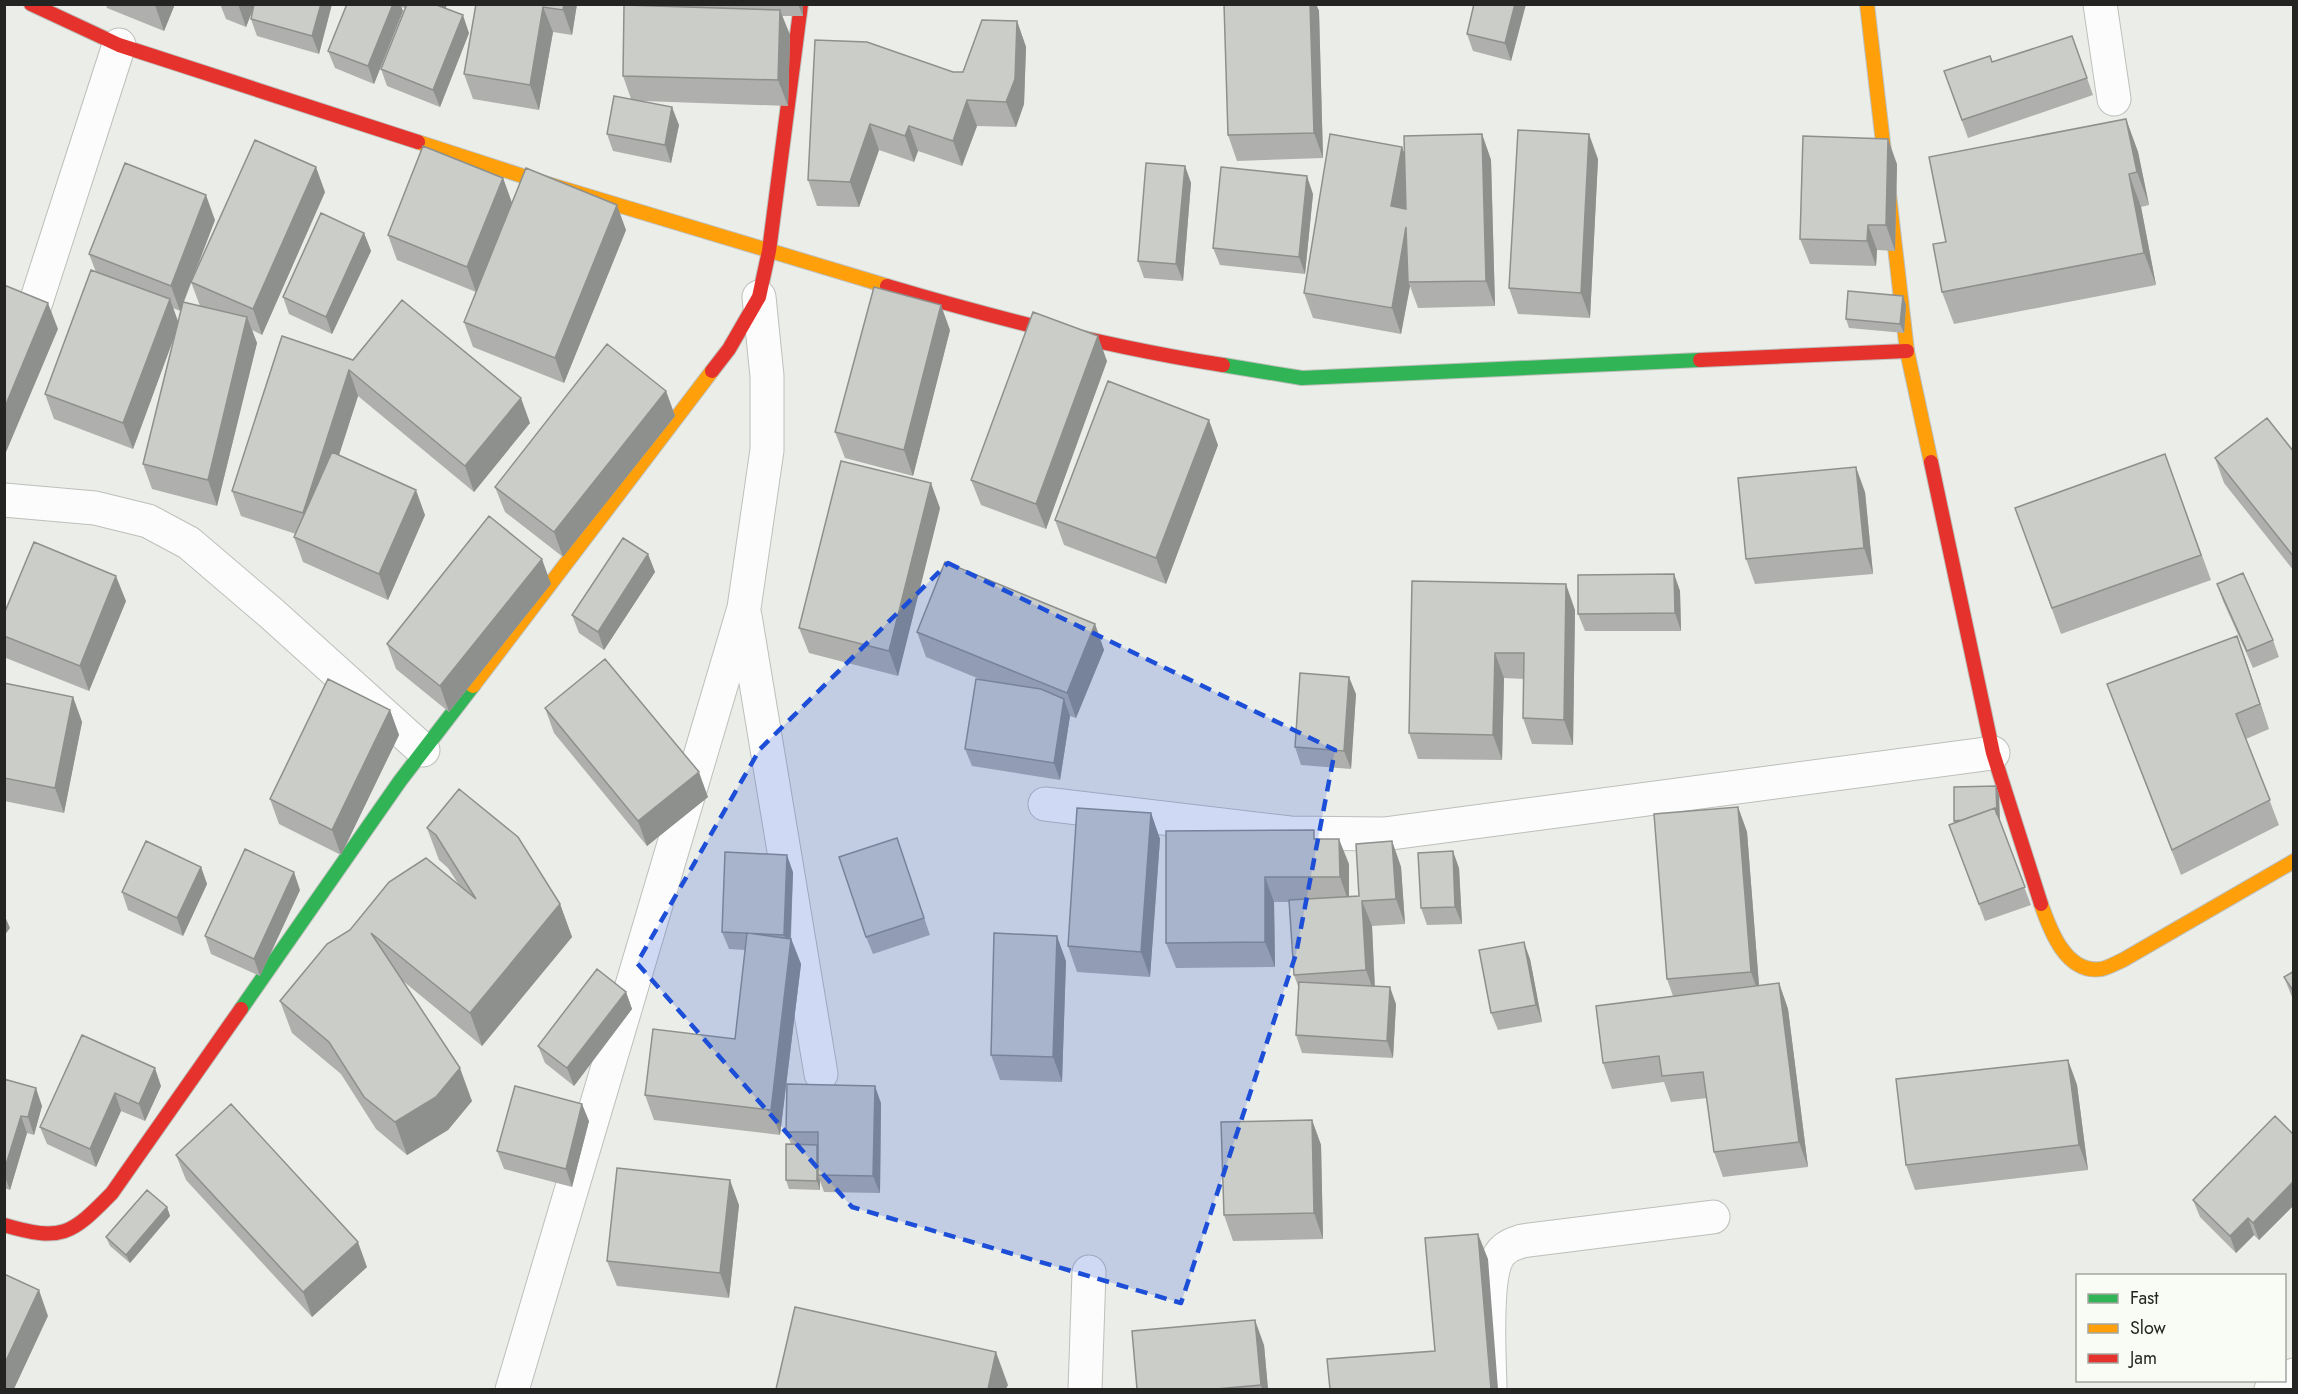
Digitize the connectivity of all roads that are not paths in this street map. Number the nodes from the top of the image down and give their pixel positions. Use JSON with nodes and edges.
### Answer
{"nodes":[{"id":1,"x":31,"y":4,"type":"edge"},
{"id":2,"x":801,"y":4,"type":"edge"},
{"id":3,"x":1867,"y":4,"type":"edge"},
{"id":4,"x":2100,"y":4,"type":"edge"},
{"id":5,"x":119,"y":45,"type":"junction"},
{"id":6,"x":2114,"y":99,"type":"dead end"},
{"id":7,"x":769,"y":251,"type":"junction"},
{"id":8,"x":759,"y":297,"type":"junction"},
{"id":9,"x":1907,"y":351,"type":"junction"},
{"id":10,"x":4,"y":401,"type":"edge"},
{"id":11,"x":4,"y":500,"type":"edge"},
{"id":12,"x":744,"y":608,"type":"junction"},
{"id":13,"x":423,"y":750,"type":"junction"},
{"id":14,"x":1993,"y":753,"type":"junction"},
{"id":15,"x":1045,"y":804,"type":"dead end"},
{"id":16,"x":2294,"y":861,"type":"edge"},
{"id":17,"x":821,"y":1074,"type":"dead end"},
{"id":18,"x":1713,"y":1217,"type":"dead end"},
{"id":19,"x":4,"y":1225,"type":"edge"},
{"id":20,"x":1089,"y":1272,"type":"dead end"},
{"id":21,"x":512,"y":1389,"type":"edge"},
{"id":22,"x":1085,"y":1389,"type":"edge"},
{"id":23,"x":1490,"y":1389,"type":"edge"}],
"edges":[{"from":1,"to":5,"type":"street"},
{"from":2,"to":7,"type":"street"},
{"from":3,"to":9,"type":"street"},
{"from":4,"to":6,"type":"street"},
{"from":5,"to":7,"type":"street"},
{"from":5,"to":10,"type":"street"},
{"from":7,"to":8,"type":"street"},
{"from":7,"to":9,"type":"street"},
{"from":8,"to":12,"type":"street"},
{"from":8,"to":13,"type":"street"},
{"from":9,"to":14,"type":"street"},
{"from":11,"to":13,"type":"street"},
{"from":12,"to":17,"type":"street"},
{"from":12,"to":21,"type":"street"},
{"from":13,"to":19,"type":"street"},
{"from":14,"to":15,"type":"street"},
{"from":14,"to":16,"type":"street"},
{"from":18,"to":23,"type":"street"},
{"from":20,"to":22,"type":"street"}]}
